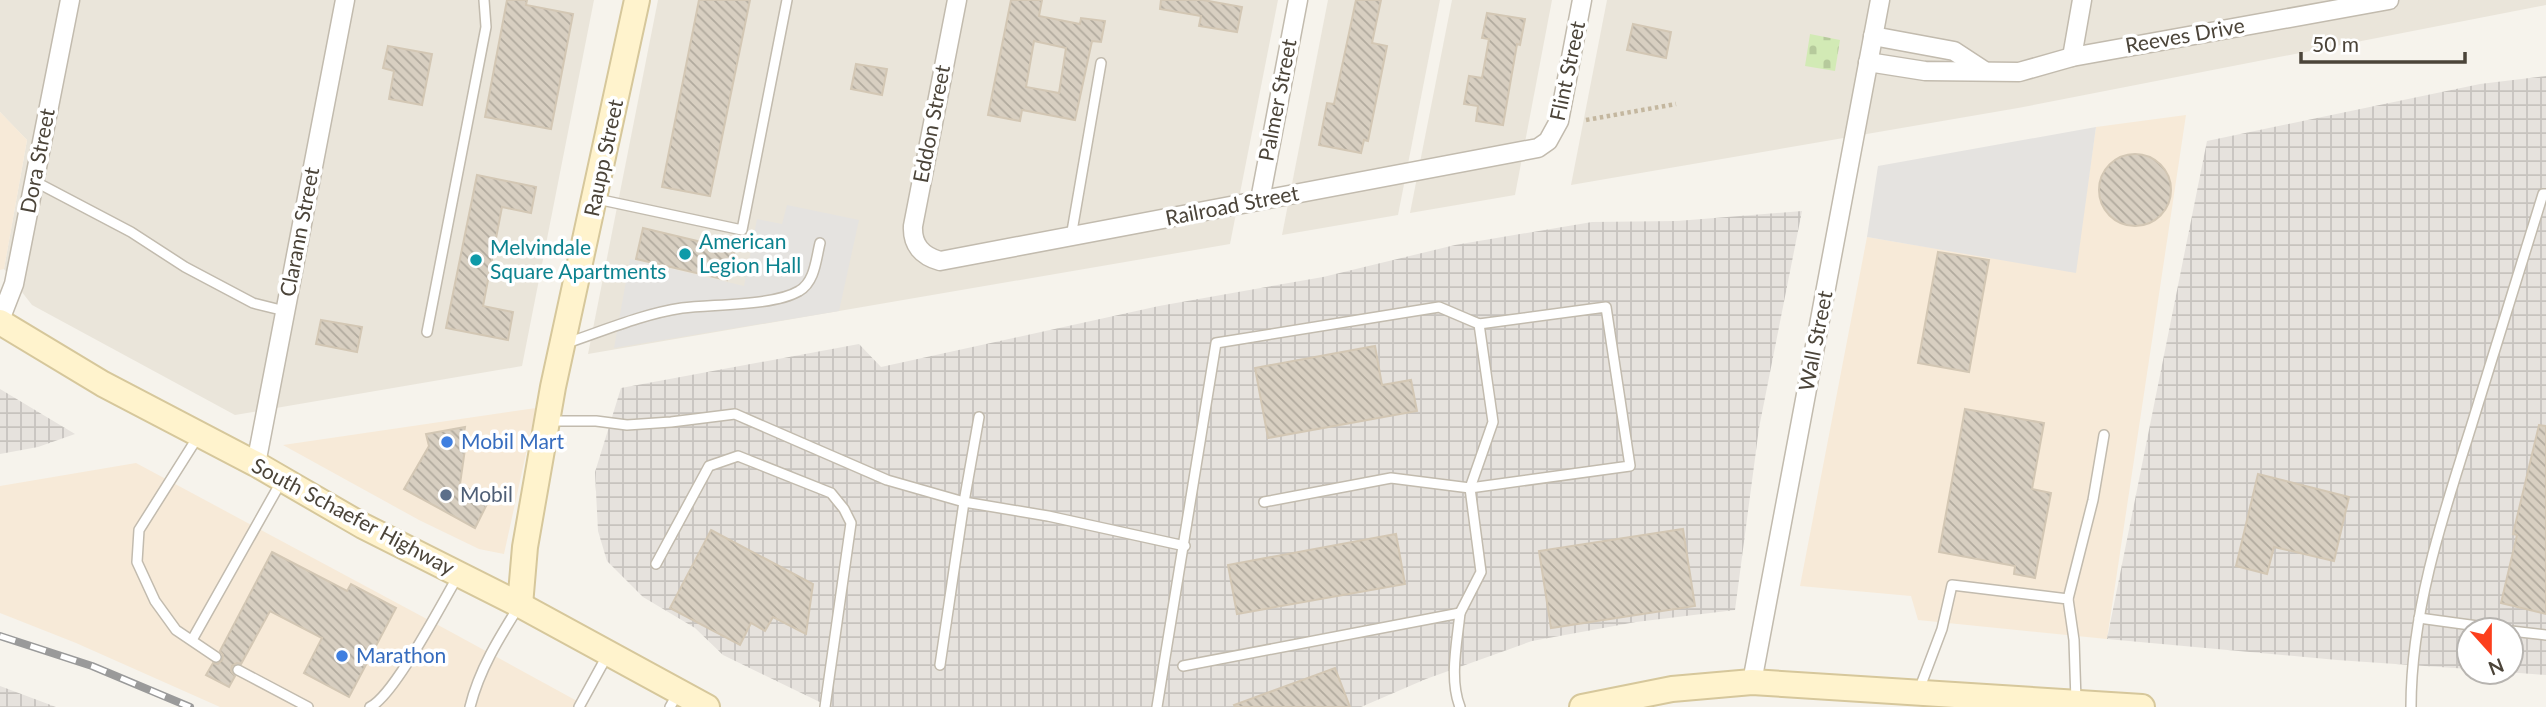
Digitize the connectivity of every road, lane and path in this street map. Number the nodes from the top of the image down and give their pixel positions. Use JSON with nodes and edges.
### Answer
{"nodes":[{"id":1,"x":70,"y":0,"type":"edge"},
{"id":2,"x":345,"y":0,"type":"edge"},
{"id":3,"x":484,"y":0,"type":"edge"},
{"id":4,"x":637,"y":0,"type":"edge"},
{"id":5,"x":787,"y":0,"type":"edge"},
{"id":6,"x":957,"y":0,"type":"edge"},
{"id":7,"x":1298,"y":0,"type":"edge"},
{"id":8,"x":1583,"y":0,"type":"edge"},
{"id":9,"x":1880,"y":0,"type":"edge"},
{"id":10,"x":2082,"y":0,"type":"edge"},
{"id":11,"x":2389,"y":0,"type":"edge"},
{"id":12,"x":1873,"y":36,"type":"junction"},
{"id":13,"x":2072,"y":57,"type":"junction"},
{"id":14,"x":1868,"y":62,"type":"junction"},
{"id":15,"x":1101,"y":63,"type":"dead end"},
{"id":16,"x":1983,"y":70,"type":"junction"},
{"id":17,"x":1676,"y":104,"type":"dead end"},
{"id":18,"x":1586,"y":120,"type":"dead end"},
{"id":19,"x":1548,"y":141,"type":"joint"},
{"id":20,"x":34,"y":180,"type":"junction"},
{"id":21,"x":2546,"y":194,"type":"edge"},
{"id":22,"x":595,"y":199,"type":"junction"},
{"id":23,"x":1260,"y":200,"type":"junction"},
{"id":24,"x":1071,"y":237,"type":"junction"},
{"id":25,"x":820,"y":243,"type":"dead end"},
{"id":26,"x":918,"y":248,"type":"joint"},
{"id":27,"x":285,"y":311,"type":"junction"},
{"id":28,"x":0,"y":321,"type":"edge"},
{"id":29,"x":1479,"y":324,"type":"junction"},
{"id":30,"x":427,"y":332,"type":"dead end"},
{"id":31,"x":563,"y":345,"type":"junction"},
{"id":32,"x":979,"y":417,"type":"dead end"},
{"id":33,"x":548,"y":421,"type":"junction"},
{"id":34,"x":199,"y":434,"type":"junction"},
{"id":35,"x":2104,"y":435,"type":"dead end"},
{"id":36,"x":256,"y":464,"type":"junction"},
{"id":37,"x":281,"y":480,"type":"junction"},
{"id":38,"x":1470,"y":488,"type":"junction"},
{"id":39,"x":964,"y":502,"type":"junction"},
{"id":40,"x":1264,"y":502,"type":"dead end"},
{"id":41,"x":1185,"y":546,"type":"junction"},
{"id":42,"x":656,"y":564,"type":"dead end"},
{"id":43,"x":459,"y":574,"type":"junction"},
{"id":44,"x":2068,"y":599,"type":"junction"},
{"id":45,"x":520,"y":605,"type":"junction"},
{"id":46,"x":1460,"y":614,"type":"junction"},
{"id":47,"x":2419,"y":618,"type":"junction"},
{"id":48,"x":2455,"y":623,"type":"edge"},
{"id":49,"x":2525,"y":632,"type":"edge"},
{"id":50,"x":2546,"y":635,"type":"edge"},
{"id":51,"x":192,"y":640,"type":"junction"},
{"id":52,"x":609,"y":652,"type":"junction"},
{"id":53,"x":216,"y":657,"type":"dead end"},
{"id":54,"x":940,"y":666,"type":"dead end"},
{"id":55,"x":1183,"y":666,"type":"dead end"},
{"id":56,"x":238,"y":670,"type":"dead end"},
{"id":57,"x":1752,"y":682,"type":"junction"},
{"id":58,"x":1918,"y":692,"type":"junction"},
{"id":59,"x":675,"y":699,"type":"edge"},
{"id":60,"x":2077,"y":703,"type":"junction"},
{"id":61,"x":308,"y":707,"type":"edge"},
{"id":62,"x":370,"y":707,"type":"edge"},
{"id":63,"x":470,"y":707,"type":"edge"},
{"id":64,"x":579,"y":707,"type":"edge"},
{"id":65,"x":708,"y":707,"type":"edge"},
{"id":66,"x":825,"y":707,"type":"edge"},
{"id":67,"x":1157,"y":707,"type":"edge"},
{"id":68,"x":1460,"y":707,"type":"edge"},
{"id":69,"x":1582,"y":707,"type":"edge"},
{"id":70,"x":2142,"y":707,"type":"edge"},
{"id":71,"x":2411,"y":707,"type":"edge"}],
"edges":[{"from":1,"to":20,"type":"street","name":"Dora Street"},
{"from":2,"to":27,"type":"street","name":"Clarann Street"},
{"from":3,"to":30,"type":"lane"},
{"from":4,"to":22,"type":"main road","name":"Raupp Street"},
{"from":5,"to":22,"type":"lane"},
{"from":6,"to":26,"type":"street","name":"Eddon Street"},
{"from":7,"to":23,"type":"street","name":"Palmer Street"},
{"from":8,"to":19,"type":"street","name":"Flint Street"},
{"from":9,"to":12,"type":"street","name":"Wall Street"},
{"from":10,"to":13,"type":"street"},
{"from":11,"to":13,"type":"street","name":"Reeves Drive"},
{"from":12,"to":14,"type":"street","name":"Wall Street"},
{"from":12,"to":16,"type":"street","name":"Reeves Drive"},
{"from":13,"to":16,"type":"street","name":"Reeves Drive"},
{"from":14,"to":16,"type":"street","name":"Reeves Drive"},
{"from":14,"to":57,"type":"street","name":"Wall Street"},
{"from":15,"to":24,"type":"lane"},
{"from":17,"to":18,"type":"path"},
{"from":19,"to":23,"type":"street","name":"Railroad Street"},
{"from":20,"to":27,"type":"lane"},
{"from":20,"to":28,"type":"street","name":"Dora Street"},
{"from":21,"to":47,"type":"lane"},
{"from":22,"to":31,"type":"main road","name":"Raupp Street"},
{"from":23,"to":24,"type":"street","name":"Railroad Street"},
{"from":24,"to":26,"type":"street","name":"Railroad Street"},
{"from":25,"to":31,"type":"lane"},
{"from":27,"to":36,"type":"street","name":"Clarann Street"},
{"from":28,"to":34,"type":"main road","name":"South Schaefer Highway"},
{"from":29,"to":38,"type":"lane"},
{"from":29,"to":38,"type":"lane"},
{"from":29,"to":41,"type":"lane"},
{"from":31,"to":33,"type":"main road","name":"Raupp Street"},
{"from":32,"to":39,"type":"lane"},
{"from":33,"to":39,"type":"lane"},
{"from":33,"to":45,"type":"main road","name":"Raupp Street"},
{"from":34,"to":36,"type":"main road","name":"South Schaefer Highway"},
{"from":34,"to":51,"type":"lane"},
{"from":35,"to":44,"type":"lane"},
{"from":36,"to":37,"type":"main road","name":"South Schaefer Highway"},
{"from":37,"to":43,"type":"main road","name":"South Schaefer Highway"},
{"from":37,"to":51,"type":"lane"},
{"from":38,"to":40,"type":"lane"},
{"from":38,"to":46,"type":"lane"},
{"from":39,"to":41,"type":"lane"},
{"from":39,"to":54,"type":"lane"},
{"from":41,"to":67,"type":"lane"},
{"from":42,"to":66,"type":"lane"},
{"from":43,"to":45,"type":"main road","name":"South Schaefer Highway"},
{"from":43,"to":62,"type":"lane"},
{"from":44,"to":58,"type":"lane"},
{"from":44,"to":60,"type":"lane"},
{"from":45,"to":52,"type":"main road","name":"South Schaefer Highway"},
{"from":45,"to":63,"type":"lane"},
{"from":46,"to":55,"type":"lane"},
{"from":46,"to":68,"type":"lane"},
{"from":47,"to":48,"type":"lane"},
{"from":47,"to":71,"type":"lane"},
{"from":49,"to":50,"type":"lane"},
{"from":51,"to":53,"type":"lane"},
{"from":52,"to":59,"type":"main road","name":"South Schaefer Highway"},
{"from":52,"to":64,"type":"lane"},
{"from":56,"to":61,"type":"lane"},
{"from":57,"to":58,"type":"main road"},
{"from":57,"to":69,"type":"main road"},
{"from":58,"to":60,"type":"main road"},
{"from":59,"to":65,"type":"main road","name":"South Schaefer Highway"},
{"from":60,"to":70,"type":"main road"}]}
